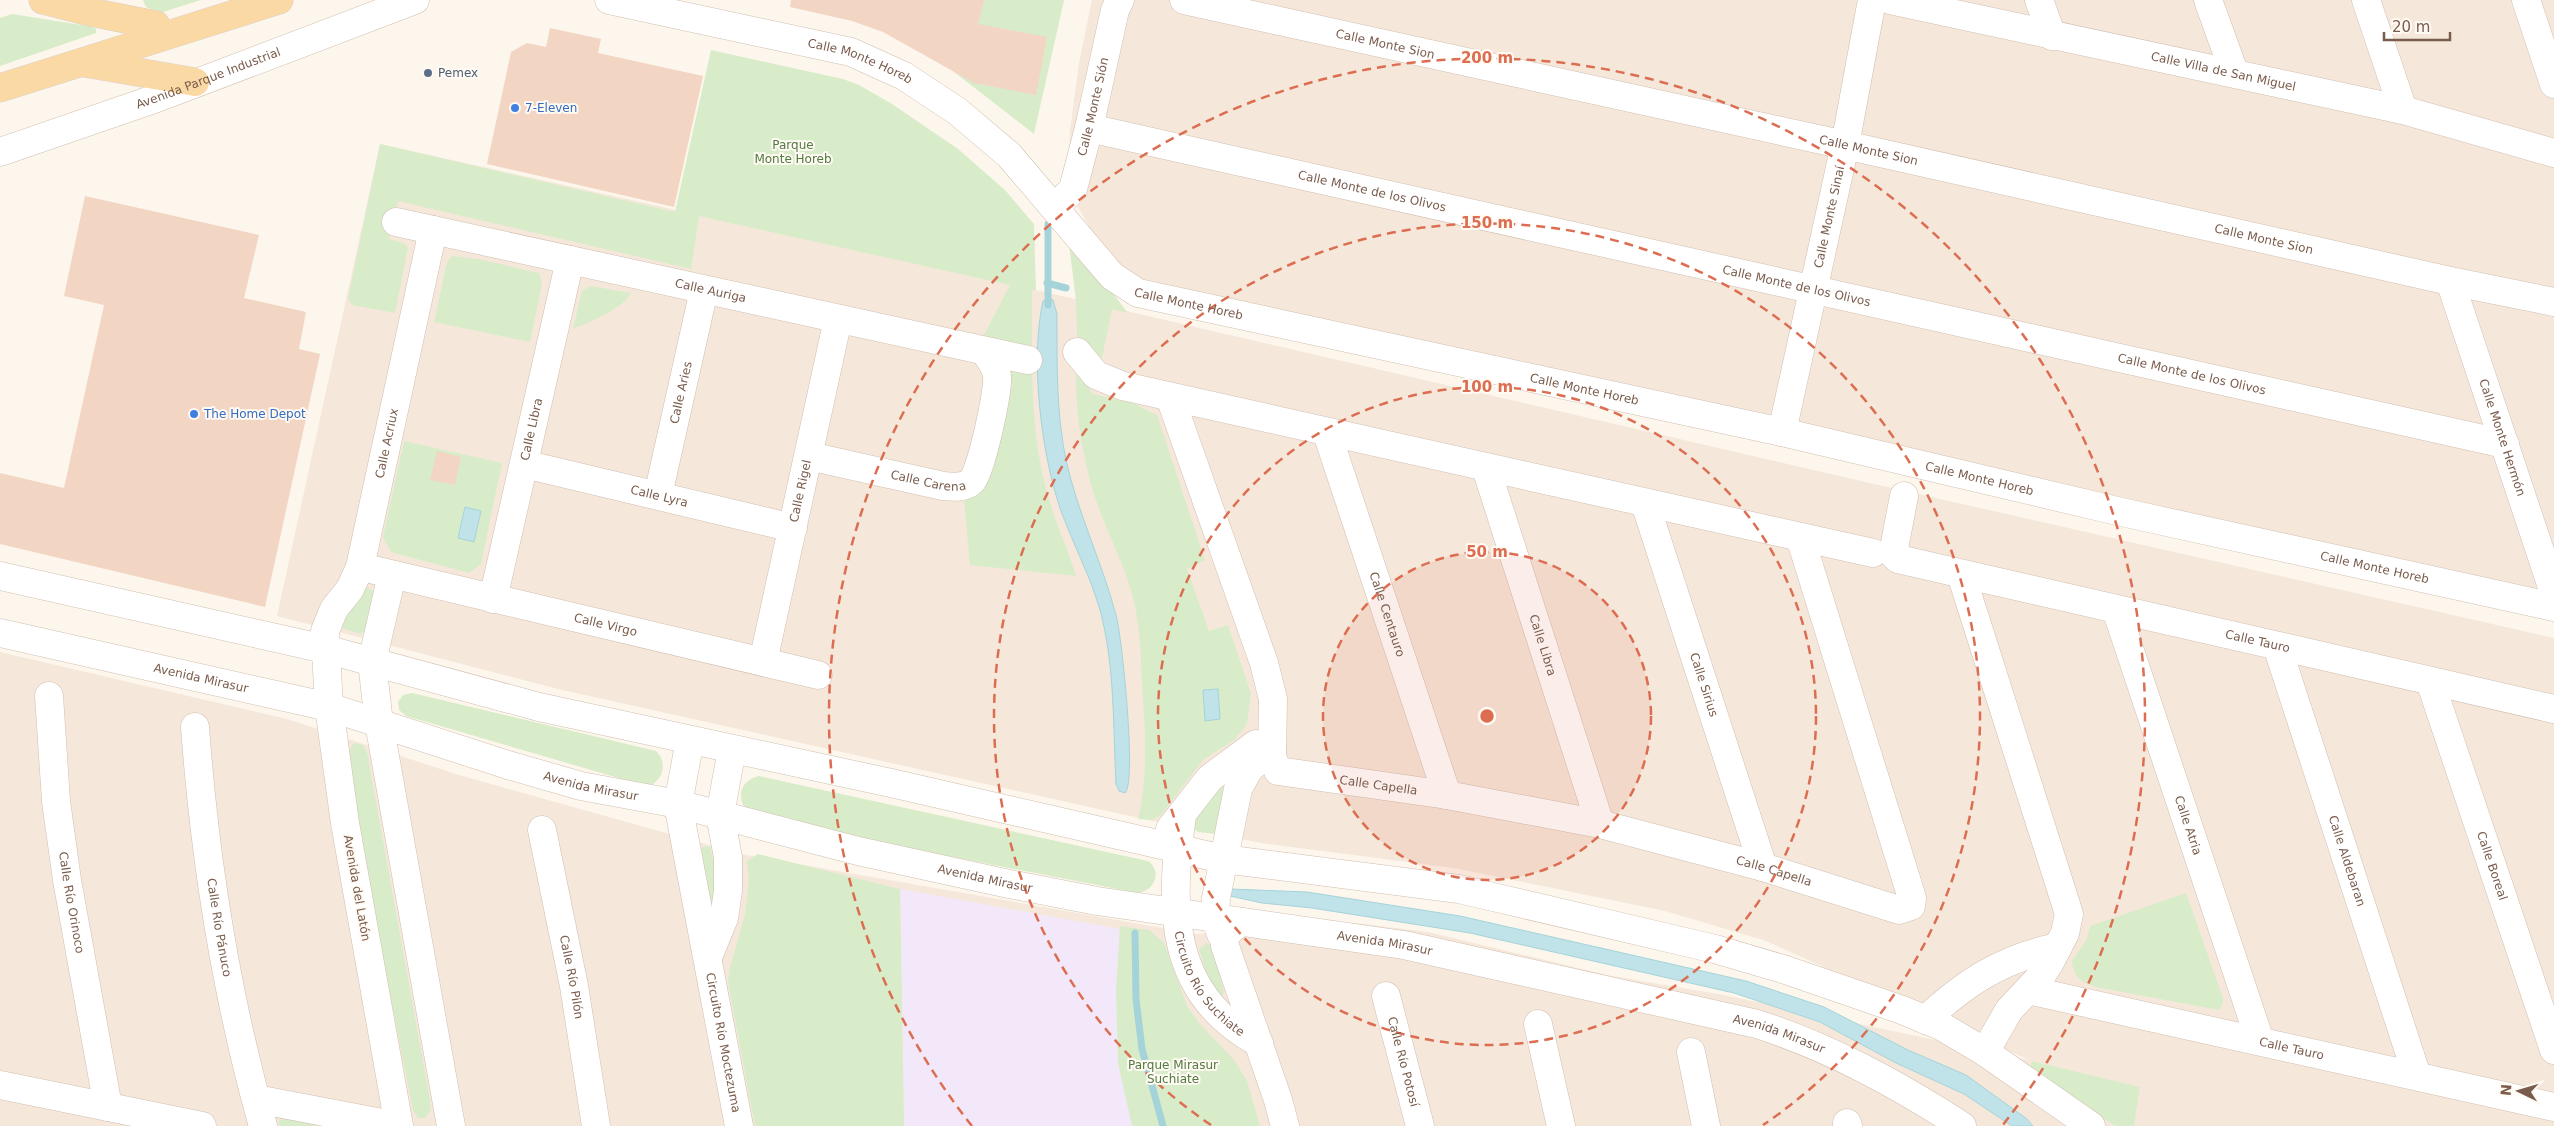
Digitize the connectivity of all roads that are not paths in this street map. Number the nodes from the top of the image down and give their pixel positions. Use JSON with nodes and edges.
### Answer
{"nodes":[{"id":1,"x":43,"y":0,"type":"edge"},
{"id":2,"x":130,"y":0,"type":"edge"},
{"id":3,"x":278,"y":0,"type":"edge"},
{"id":4,"x":415,"y":0,"type":"edge"},
{"id":5,"x":608,"y":0,"type":"edge"},
{"id":6,"x":1120,"y":0,"type":"edge"},
{"id":7,"x":1184,"y":0,"type":"edge"},
{"id":8,"x":1872,"y":0,"type":"edge"},
{"id":9,"x":1890,"y":0,"type":"edge"},
{"id":10,"x":2039,"y":0,"type":"edge"},
{"id":11,"x":2208,"y":0,"type":"edge"},
{"id":12,"x":2366,"y":0,"type":"edge"},
{"id":13,"x":2526,"y":0,"type":"edge"},
{"id":14,"x":156,"y":25,"type":"junction"},
{"id":15,"x":188,"y":29,"type":"junction"},
{"id":16,"x":2052,"y":36,"type":"junction"},
{"id":17,"x":81,"y":63,"type":"junction"},
{"id":18,"x":2234,"y":72,"type":"junction"},
{"id":19,"x":195,"y":82,"type":"junction"},
{"id":20,"x":2554,"y":84,"type":"edge"},
{"id":21,"x":0,"y":88,"type":"edge"},
{"id":22,"x":2403,"y":110,"type":"junction"},
{"id":23,"x":1089,"y":128,"type":"junction"},
{"id":24,"x":1844,"y":145,"type":"junction"},
{"id":25,"x":0,"y":152,"type":"edge"},
{"id":26,"x":2554,"y":153,"type":"edge"},
{"id":27,"x":1055,"y":208,"type":"junction"},
{"id":28,"x":396,"y":222,"type":"dead end"},
{"id":29,"x":433,"y":230,"type":"junction"},
{"id":30,"x":570,"y":260,"type":"junction"},
{"id":31,"x":2450,"y":281,"type":"junction"},
{"id":32,"x":1813,"y":288,"type":"junction"},
{"id":33,"x":704,"y":290,"type":"junction"},
{"id":34,"x":2554,"y":302,"type":"edge"},
{"id":35,"x":838,"y":319,"type":"junction"},
{"id":36,"x":985,"y":352,"type":"junction"},
{"id":37,"x":1077,"y":352,"type":"dead end"},
{"id":38,"x":1028,"y":360,"type":"dead end"},
{"id":39,"x":1170,"y":397,"type":"junction"},
{"id":40,"x":1782,"y":432,"type":"junction"},
{"id":41,"x":1327,"y":433,"type":"junction"},
{"id":42,"x":2504,"y":444,"type":"junction"},
{"id":43,"x":808,"y":456,"type":"junction"},
{"id":44,"x":524,"y":464,"type":"junction"},
{"id":45,"x":1486,"y":468,"type":"junction"},
{"id":46,"x":658,"y":495,"type":"junction"},
{"id":47,"x":1904,"y":496,"type":"dead end"},
{"id":48,"x":1645,"y":503,"type":"junction"},
{"id":49,"x":793,"y":528,"type":"junction"},
{"id":50,"x":1800,"y":537,"type":"junction"},
{"id":51,"x":1873,"y":553,"type":"dead end"},
{"id":52,"x":360,"y":567,"type":"junction"},
{"id":53,"x":1961,"y":574,"type":"junction"},
{"id":54,"x":392,"y":575,"type":"junction"},
{"id":55,"x":0,"y":576,"type":"edge"},
{"id":56,"x":2554,"y":593,"type":"edge"},
{"id":57,"x":493,"y":599,"type":"junction"},
{"id":58,"x":2554,"y":607,"type":"edge"},
{"id":59,"x":2116,"y":609,"type":"junction"},
{"id":60,"x":0,"y":633,"type":"edge"},
{"id":61,"x":2277,"y":646,"type":"junction"},
{"id":62,"x":325,"y":650,"type":"junction"},
{"id":63,"x":372,"y":662,"type":"junction"},
{"id":64,"x":763,"y":662,"type":"junction"},
{"id":65,"x":818,"y":675,"type":"dead end"},
{"id":66,"x":2430,"y":681,"type":"junction"},
{"id":67,"x":49,"y":696,"type":"dead end"},
{"id":68,"x":329,"y":707,"type":"junction"},
{"id":69,"x":2554,"y":709,"type":"edge"},
{"id":70,"x":1274,"y":719,"type":"junction"},
{"id":71,"x":379,"y":723,"type":"junction"},
{"id":72,"x":195,"y":727,"type":"dead end"},
{"id":73,"x":690,"y":740,"type":"junction"},
{"id":74,"x":732,"y":749,"type":"junction"},
{"id":75,"x":1272,"y":750,"type":"junction"},
{"id":76,"x":1447,"y":795,"type":"junction"},
{"id":77,"x":678,"y":804,"type":"junction"},
{"id":78,"x":1182,"y":814,"type":"junction"},
{"id":79,"x":720,"y":815,"type":"junction"},
{"id":80,"x":1233,"y":816,"type":"junction"},
{"id":81,"x":1600,"y":824,"type":"junction"},
{"id":82,"x":542,"y":830,"type":"dead end"},
{"id":83,"x":1149,"y":842,"type":"junction"},
{"id":84,"x":1177,"y":849,"type":"junction"},
{"id":85,"x":1223,"y":859,"type":"junction"},
{"id":86,"x":1252,"y":863,"type":"junction"},
{"id":87,"x":1763,"y":867,"type":"junction"},
{"id":88,"x":1174,"y":913,"type":"junction"},
{"id":89,"x":1216,"y":918,"type":"junction"},
{"id":90,"x":1242,"y":922,"type":"junction"},
{"id":91,"x":1225,"y":946,"type":"junction"},
{"id":92,"x":2058,"y":948,"type":"junction"},
{"id":93,"x":708,"y":957,"type":"junction"},
{"id":94,"x":2028,"y":990,"type":"junction"},
{"id":95,"x":1386,"y":996,"type":"dead end"},
{"id":96,"x":1933,"y":1023,"type":"junction"},
{"id":97,"x":1538,"y":1024,"type":"dead end"},
{"id":98,"x":2260,"y":1041,"type":"junction"},
{"id":99,"x":1259,"y":1044,"type":"junction"},
{"id":100,"x":2554,"y":1050,"type":"edge"},
{"id":101,"x":1691,"y":1052,"type":"dead end"},
{"id":102,"x":1985,"y":1052,"type":"junction"},
{"id":103,"x":2417,"y":1076,"type":"junction"},
{"id":104,"x":0,"y":1085,"type":"edge"},
{"id":105,"x":256,"y":1099,"type":"junction"},
{"id":106,"x":108,"y":1107,"type":"junction"},
{"id":107,"x":2554,"y":1107,"type":"edge"},
{"id":108,"x":2081,"y":1123,"type":"edge"},
{"id":109,"x":202,"y":1126,"type":"edge"},
{"id":110,"x":264,"y":1126,"type":"edge"},
{"id":111,"x":399,"y":1126,"type":"edge"},
{"id":112,"x":452,"y":1126,"type":"edge"},
{"id":113,"x":596,"y":1126,"type":"edge"},
{"id":114,"x":739,"y":1126,"type":"edge"},
{"id":115,"x":1285,"y":1126,"type":"edge"},
{"id":116,"x":1420,"y":1126,"type":"edge"},
{"id":117,"x":1561,"y":1126,"type":"edge"},
{"id":118,"x":1706,"y":1126,"type":"edge"},
{"id":119,"x":1962,"y":1126,"type":"edge"}],
"edges":[{"from":1,"to":14,"type":"main road"},
{"from":2,"to":14,"type":"main road"},
{"from":3,"to":15,"type":"main road"},
{"from":4,"to":19,"type":"street","name":"Avenida Parque Industrial"},
{"from":5,"to":27,"type":"street","name":"Calle Monte Horeb"},
{"from":6,"to":23,"type":"street","name":"Calle Monte Sión"},
{"from":7,"to":24,"type":"street","name":"Calle Monte Sion"},
{"from":8,"to":24,"type":"street","name":"Calle Monte Sinaí"},
{"from":9,"to":16,"type":"street","name":"Calle Villa de San Miguel"},
{"from":10,"to":16,"type":"street"},
{"from":11,"to":18,"type":"street"},
{"from":12,"to":22,"type":"street"},
{"from":13,"to":20,"type":"street"},
{"from":14,"to":15,"type":"main road"},
{"from":15,"to":17,"type":"main road"},
{"from":16,"to":18,"type":"street","name":"Calle Villa de San Miguel"},
{"from":17,"to":19,"type":"main road"},
{"from":17,"to":21,"type":"main road"},
{"from":18,"to":22,"type":"street","name":"Calle Villa de San Miguel"},
{"from":19,"to":25,"type":"street","name":"Avenida Parque Industrial"},
{"from":22,"to":26,"type":"street","name":"Calle Villa de San Miguel"},
{"from":23,"to":27,"type":"street","name":"Calle Monte Sión"},
{"from":23,"to":32,"type":"street","name":"Calle Monte de los Olivos"},
{"from":24,"to":31,"type":"street","name":"Calle Monte Sion"},
{"from":24,"to":32,"type":"street","name":"Calle Monte Sinaí"},
{"from":27,"to":40,"type":"street","name":"Calle Monte Horeb"},
{"from":28,"to":29,"type":"street","name":"Calle Auriga"},
{"from":29,"to":30,"type":"street","name":"Calle Auriga"},
{"from":29,"to":52,"type":"street","name":"Calle Acriux"},
{"from":30,"to":33,"type":"street","name":"Calle Auriga"},
{"from":30,"to":44,"type":"street","name":"Calle Libra"},
{"from":31,"to":34,"type":"street","name":"Calle Monte Sion"},
{"from":31,"to":42,"type":"street","name":"Calle Monte Hermón"},
{"from":32,"to":40,"type":"street","name":"Calle Monte Sinaí"},
{"from":32,"to":42,"type":"street","name":"Calle Monte de los Olivos"},
{"from":33,"to":35,"type":"street","name":"Calle Auriga"},
{"from":33,"to":46,"type":"street","name":"Calle Aries"},
{"from":35,"to":36,"type":"street","name":"Calle Auriga"},
{"from":35,"to":43,"type":"street","name":"Calle Rigel"},
{"from":36,"to":38,"type":"street","name":"Calle Auriga"},
{"from":36,"to":43,"type":"street","name":"Calle Carena"},
{"from":37,"to":39,"type":"street"},
{"from":39,"to":41,"type":"street"},
{"from":39,"to":70,"type":"street","name":"Calle Capella"},
{"from":40,"to":58,"type":"street","name":"Calle Monte Horeb"},
{"from":41,"to":45,"type":"street"},
{"from":41,"to":76,"type":"street","name":"Calle Centauro"},
{"from":42,"to":56,"type":"street","name":"Calle Monte Hermón"},
{"from":43,"to":49,"type":"street","name":"Calle Rigel"},
{"from":44,"to":46,"type":"street","name":"Calle Lyra"},
{"from":44,"to":57,"type":"street","name":"Calle Libra"},
{"from":45,"to":48,"type":"street"},
{"from":45,"to":81,"type":"street","name":"Calle Libra"},
{"from":46,"to":49,"type":"street","name":"Calle Lyra"},
{"from":47,"to":53,"type":"street","name":"Calle Tauro"},
{"from":48,"to":50,"type":"street"},
{"from":48,"to":87,"type":"street","name":"Calle Sirius"},
{"from":49,"to":64,"type":"street","name":"Calle Rigel"},
{"from":50,"to":51,"type":"street"},
{"from":50,"to":87,"type":"street","name":"Calle Capella"},
{"from":52,"to":54,"type":"street","name":"Calle Virgo"},
{"from":52,"to":62,"type":"street","name":"Calle Acriux"},
{"from":53,"to":59,"type":"street","name":"Calle Tauro"},
{"from":53,"to":92,"type":"street"},
{"from":54,"to":57,"type":"street","name":"Calle Virgo"},
{"from":54,"to":63,"type":"street"},
{"from":55,"to":62,"type":"street"},
{"from":57,"to":64,"type":"street","name":"Calle Virgo"},
{"from":59,"to":61,"type":"street","name":"Calle Tauro"},
{"from":59,"to":98,"type":"street","name":"Calle Atria"},
{"from":60,"to":68,"type":"street","name":"Avenida Mirasur"},
{"from":61,"to":66,"type":"street","name":"Calle Tauro"},
{"from":61,"to":103,"type":"street","name":"Calle Aldebaran"},
{"from":62,"to":63,"type":"street"},
{"from":62,"to":68,"type":"street","name":"Avenida del Latón"},
{"from":63,"to":71,"type":"street"},
{"from":63,"to":73,"type":"street"},
{"from":64,"to":65,"type":"street","name":"Calle Virgo"},
{"from":66,"to":69,"type":"street","name":"Calle Tauro"},
{"from":66,"to":100,"type":"street","name":"Calle Boreal"},
{"from":67,"to":106,"type":"street","name":"Calle Río Orinoco"},
{"from":68,"to":71,"type":"street","name":"Avenida Mirasur"},
{"from":68,"to":111,"type":"street","name":"Avenida del Latón"},
{"from":70,"to":75,"type":"street","name":"Calle Capella"},
{"from":70,"to":78,"type":"street"},
{"from":71,"to":77,"type":"street","name":"Avenida Mirasur"},
{"from":71,"to":112,"type":"street"},
{"from":72,"to":105,"type":"street","name":"Calle Río Pánuco"},
{"from":73,"to":74,"type":"street"},
{"from":73,"to":77,"type":"street"},
{"from":74,"to":79,"type":"street"},
{"from":74,"to":83,"type":"street"},
{"from":75,"to":76,"type":"street","name":"Calle Capella"},
{"from":75,"to":80,"type":"street"},
{"from":76,"to":81,"type":"street","name":"Calle Capella"},
{"from":77,"to":79,"type":"street","name":"Avenida Mirasur"},
{"from":77,"to":93,"type":"street","name":"Circuito Río Moctezuma"},
{"from":78,"to":83,"type":"street"},
{"from":78,"to":84,"type":"street"},
{"from":79,"to":88,"type":"street","name":"Avenida Mirasur"},
{"from":79,"to":93,"type":"street","name":"Circuito Río Moctezuma"},
{"from":80,"to":85,"type":"street"},
{"from":80,"to":86,"type":"street"},
{"from":81,"to":87,"type":"street","name":"Calle Capella"},
{"from":82,"to":113,"type":"street","name":"Calle Río Pilón"},
{"from":83,"to":84,"type":"street"},
{"from":84,"to":85,"type":"street"},
{"from":84,"to":88,"type":"street","name":"Circuito Río Suchiate"},
{"from":85,"to":86,"type":"street"},
{"from":85,"to":89,"type":"street"},
{"from":86,"to":96,"type":"street"},
{"from":88,"to":89,"type":"street","name":"Avenida Mirasur"},
{"from":88,"to":99,"type":"street","name":"Circuito Río Suchiate"},
{"from":89,"to":90,"type":"street","name":"Avenida Mirasur"},
{"from":89,"to":91,"type":"street","name":"Circuito Río Suchiate"},
{"from":90,"to":91,"type":"street"},
{"from":90,"to":119,"type":"street","name":"Avenida Mirasur"},
{"from":91,"to":99,"type":"street","name":"Circuito Río Suchiate"},
{"from":92,"to":94,"type":"street"},
{"from":92,"to":96,"type":"street"},
{"from":93,"to":114,"type":"street","name":"Circuito Río Moctezuma"},
{"from":94,"to":98,"type":"street","name":"Calle Tauro"},
{"from":94,"to":102,"type":"street"},
{"from":95,"to":116,"type":"street","name":"Calle Río Potosí"},
{"from":96,"to":102,"type":"street"},
{"from":97,"to":117,"type":"street"},
{"from":98,"to":103,"type":"street","name":"Calle Tauro"},
{"from":99,"to":115,"type":"street","name":"Circuito Río Suchiate"},
{"from":101,"to":118,"type":"street"},
{"from":102,"to":108,"type":"street"},
{"from":103,"to":107,"type":"street","name":"Calle Tauro"},
{"from":104,"to":106,"type":"street"},
{"from":105,"to":110,"type":"street","name":"Calle Río Pánuco"},
{"from":105,"to":111,"type":"street"},
{"from":106,"to":109,"type":"street"}]}
